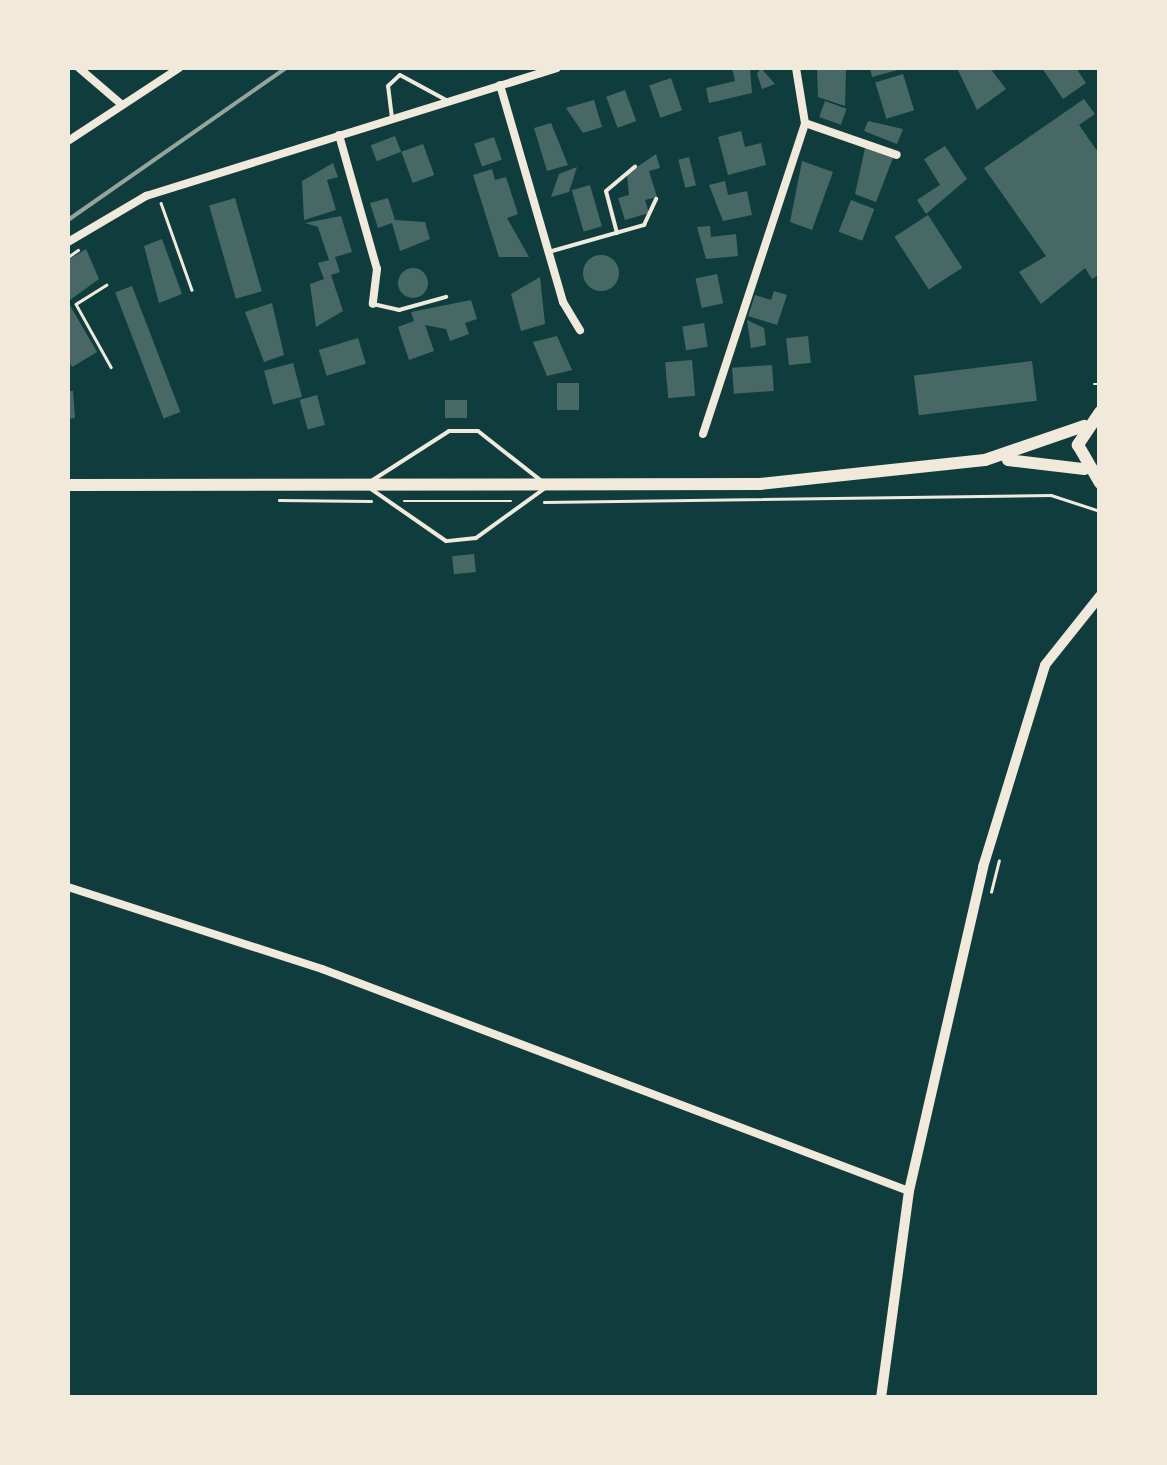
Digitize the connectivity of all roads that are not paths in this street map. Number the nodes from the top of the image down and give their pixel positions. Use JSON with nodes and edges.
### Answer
{"nodes":[{"id":1,"x":78,"y":68,"type":"edge"},
{"id":2,"x":179,"y":68,"type":"edge"},
{"id":3,"x":556,"y":68,"type":"edge"},
{"id":4,"x":796,"y":68,"type":"edge"},
{"id":5,"x":500,"y":85,"type":"junction"},
{"id":6,"x":448,"y":101,"type":"junction"},
{"id":7,"x":121,"y":104,"type":"junction"},
{"id":8,"x":392,"y":119,"type":"junction"},
{"id":9,"x":804,"y":123,"type":"junction"},
{"id":10,"x":340,"y":136,"type":"junction"},
{"id":11,"x":68,"y":140,"type":"edge"},
{"id":12,"x":897,"y":156,"type":"dead end"},
{"id":13,"x":635,"y":167,"type":"dead end"},
{"id":14,"x":656,"y":199,"type":"dead end"},
{"id":15,"x":618,"y":233,"type":"junction"},
{"id":16,"x":68,"y":242,"type":"edge"},
{"id":17,"x":548,"y":252,"type":"junction"},
{"id":18,"x":446,"y":297,"type":"dead end"},
{"id":19,"x":373,"y":304,"type":"joint"},
{"id":20,"x":580,"y":330,"type":"dead end"},
{"id":21,"x":1094,"y":414,"type":"edge"},
{"id":22,"x":704,"y":434,"type":"dead end"},
{"id":23,"x":986,"y":460,"type":"junction"},
{"id":24,"x":1084,"y":469,"type":"junction"},
{"id":25,"x":1100,"y":483,"type":"edge"},
{"id":26,"x":68,"y":485,"type":"edge"},
{"id":27,"x":365,"y":486,"type":"junction"},
{"id":28,"x":548,"y":486,"type":"junction"},
{"id":29,"x":1100,"y":596,"type":"edge"},
{"id":30,"x":68,"y":887,"type":"edge"},
{"id":31,"x":909,"y":1191,"type":"junction"},
{"id":32,"x":881,"y":1398,"type":"edge"}],
"edges":[{"from":1,"to":7,"type":"street"},
{"from":2,"to":7,"type":"street"},
{"from":3,"to":5,"type":"street"},
{"from":4,"to":9,"type":"street"},
{"from":5,"to":6,"type":"street"},
{"from":5,"to":17,"type":"street"},
{"from":6,"to":8,"type":"street"},
{"from":6,"to":8,"type":"lane"},
{"from":7,"to":11,"type":"street"},
{"from":8,"to":10,"type":"street"},
{"from":9,"to":12,"type":"street"},
{"from":9,"to":22,"type":"street"},
{"from":10,"to":16,"type":"street"},
{"from":10,"to":19,"type":"street"},
{"from":13,"to":15,"type":"lane"},
{"from":14,"to":15,"type":"lane"},
{"from":15,"to":17,"type":"lane"},
{"from":17,"to":20,"type":"street"},
{"from":18,"to":19,"type":"lane"},
{"from":21,"to":23,"type":"main road"},
{"from":21,"to":24,"type":"main road"},
{"from":23,"to":24,"type":"main road"},
{"from":23,"to":28,"type":"main road"},
{"from":24,"to":25,"type":"main road"},
{"from":26,"to":27,"type":"main road"},
{"from":27,"to":28,"type":"main road"},
{"from":27,"to":28,"type":"lane"},
{"from":27,"to":28,"type":"lane"},
{"from":29,"to":31,"type":"street"},
{"from":30,"to":31,"type":"street"},
{"from":31,"to":32,"type":"street"}]}
